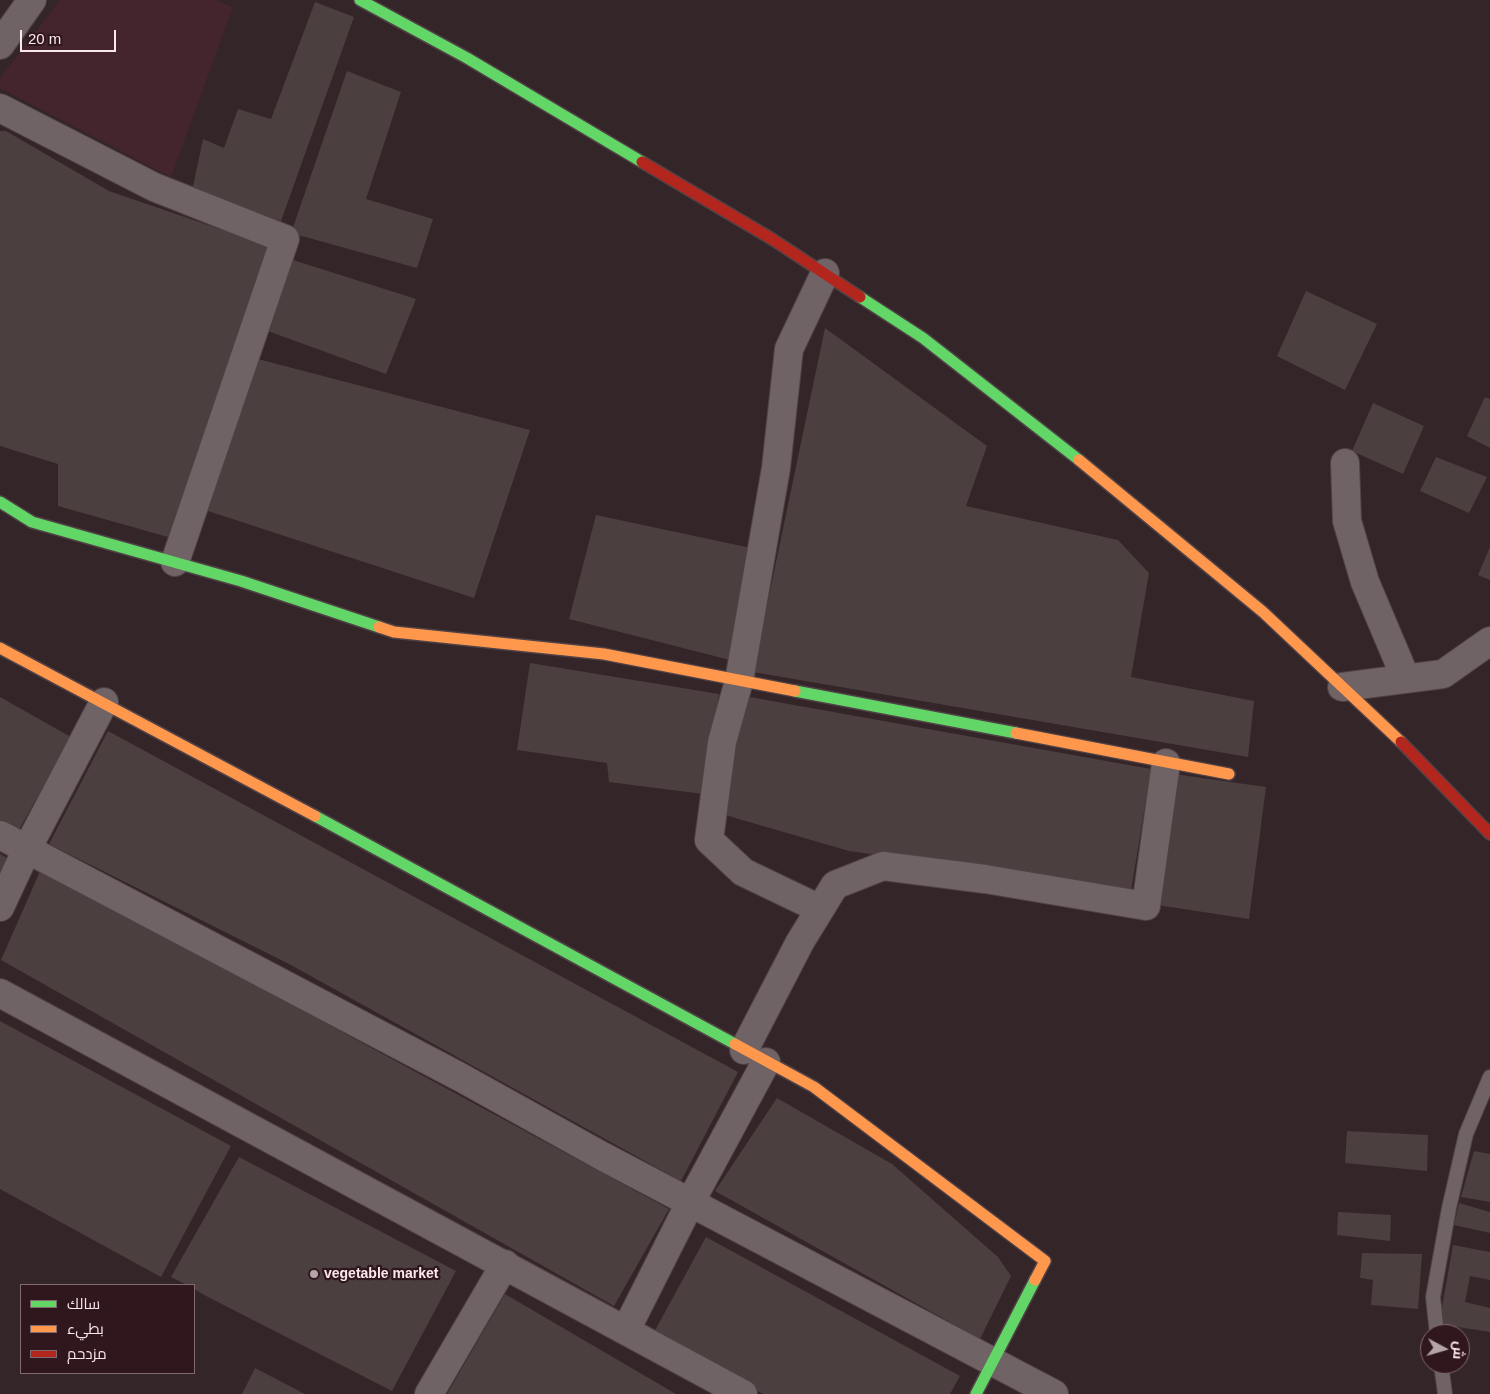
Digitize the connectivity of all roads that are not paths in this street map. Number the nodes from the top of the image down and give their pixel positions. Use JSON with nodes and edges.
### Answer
{"nodes":[{"id":1,"x":32,"y":0,"type":"edge"},
{"id":2,"x":360,"y":0,"type":"edge"},
{"id":3,"x":0,"y":45,"type":"edge"},
{"id":4,"x":0,"y":108,"type":"edge"},
{"id":5,"x":825,"y":273,"type":"junction"},
{"id":6,"x":1345,"y":464,"type":"dead end"},
{"id":7,"x":0,"y":502,"type":"edge"},
{"id":8,"x":174,"y":562,"type":"junction"},
{"id":9,"x":1490,"y":640,"type":"edge"},
{"id":10,"x":0,"y":648,"type":"edge"},
{"id":11,"x":1406,"y":679,"type":"junction"},
{"id":12,"x":739,"y":681,"type":"junction"},
{"id":13,"x":1342,"y":687,"type":"junction"},
{"id":14,"x":104,"y":702,"type":"junction"},
{"id":15,"x":1166,"y":763,"type":"junction"},
{"id":16,"x":1229,"y":774,"type":"dead end"},
{"id":17,"x":1490,"y":834,"type":"edge"},
{"id":18,"x":0,"y":835,"type":"edge"},
{"id":19,"x":27,"y":849,"type":"junction"},
{"id":20,"x":0,"y":907,"type":"edge"},
{"id":21,"x":820,"y":909,"type":"junction"},
{"id":22,"x":0,"y":992,"type":"edge"},
{"id":23,"x":755,"y":1056,"type":"junction"},
{"id":24,"x":1490,"y":1077,"type":"edge"},
{"id":25,"x":691,"y":1201,"type":"junction"},
{"id":26,"x":505,"y":1264,"type":"junction"},
{"id":27,"x":1436,"y":1324,"type":"edge"},
{"id":28,"x":626,"y":1330,"type":"junction"},
{"id":29,"x":993,"y":1360,"type":"junction"},
{"id":30,"x":1442,"y":1374,"type":"edge"},
{"id":31,"x":429,"y":1394,"type":"edge"},
{"id":32,"x":743,"y":1394,"type":"edge"},
{"id":33,"x":976,"y":1394,"type":"edge"},
{"id":34,"x":1054,"y":1394,"type":"edge"},
{"id":35,"x":1445,"y":1394,"type":"edge"}],
"edges":[{"from":1,"to":3,"type":"street"},
{"from":2,"to":5,"type":"street"},
{"from":4,"to":8,"type":"street"},
{"from":5,"to":12,"type":"street"},
{"from":5,"to":13,"type":"street"},
{"from":6,"to":11,"type":"street"},
{"from":7,"to":8,"type":"street"},
{"from":8,"to":12,"type":"street"},
{"from":9,"to":11,"type":"street"},
{"from":10,"to":14,"type":"street"},
{"from":11,"to":13,"type":"street"},
{"from":12,"to":15,"type":"street"},
{"from":12,"to":21,"type":"street"},
{"from":13,"to":17,"type":"street"},
{"from":14,"to":19,"type":"street"},
{"from":14,"to":23,"type":"street"},
{"from":15,"to":16,"type":"street"},
{"from":15,"to":21,"type":"street"},
{"from":18,"to":19,"type":"street"},
{"from":19,"to":20,"type":"street"},
{"from":19,"to":25,"type":"street"},
{"from":21,"to":23,"type":"street"},
{"from":22,"to":26,"type":"street"},
{"from":23,"to":25,"type":"street"},
{"from":23,"to":29,"type":"street"},
{"from":24,"to":27,"type":"lane"},
{"from":25,"to":28,"type":"street"},
{"from":25,"to":29,"type":"street"},
{"from":26,"to":28,"type":"street"},
{"from":26,"to":31,"type":"street"},
{"from":28,"to":32,"type":"street"},
{"from":29,"to":33,"type":"street"},
{"from":29,"to":34,"type":"street"},
{"from":30,"to":35,"type":"lane"}]}
